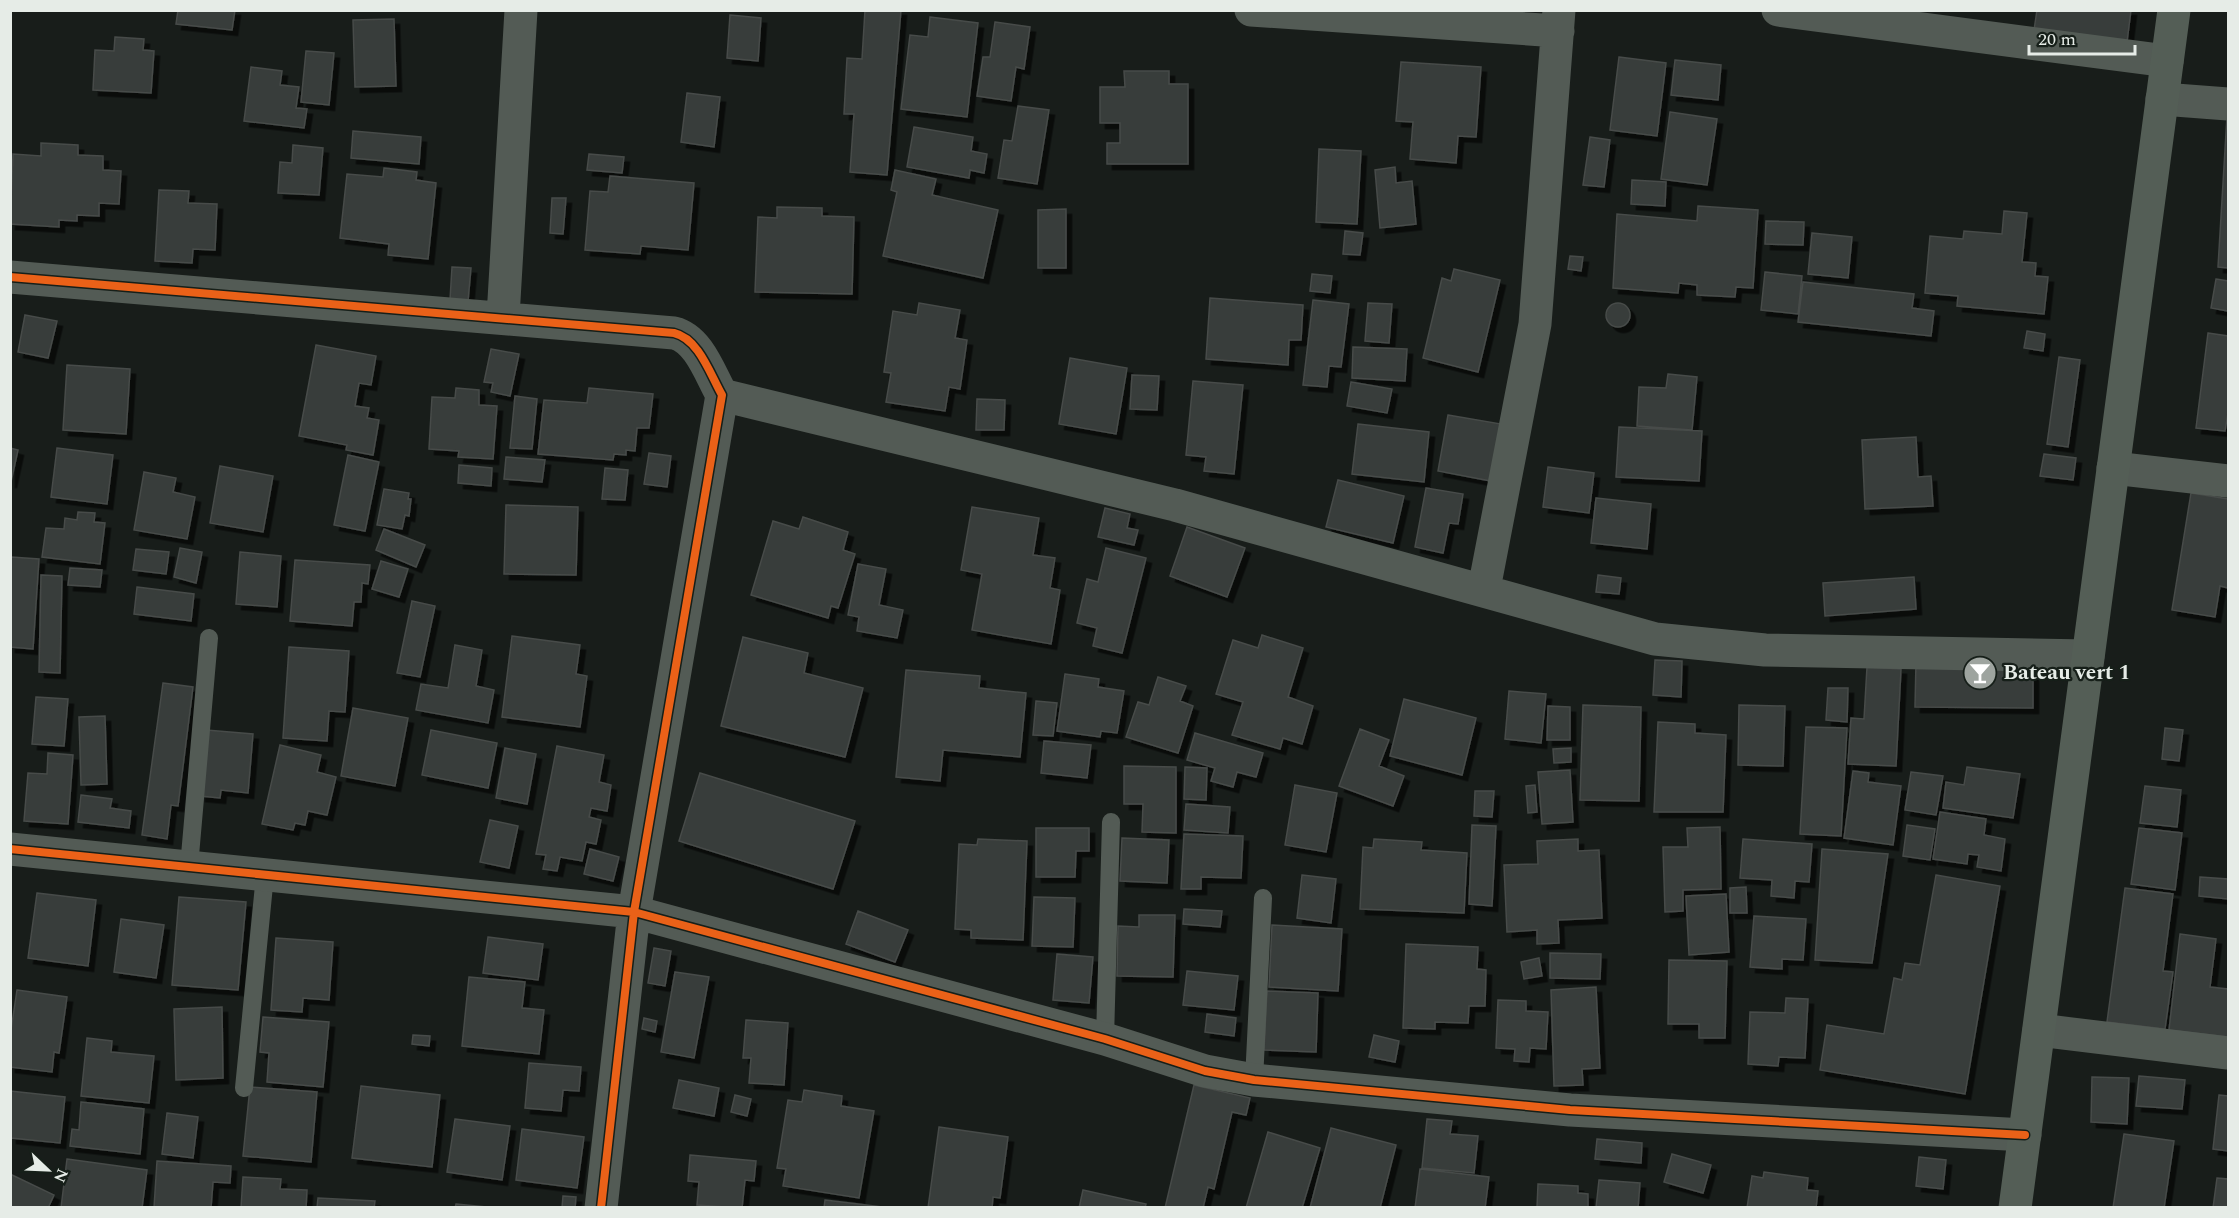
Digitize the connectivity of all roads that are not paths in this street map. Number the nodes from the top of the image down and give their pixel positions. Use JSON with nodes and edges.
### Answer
{"nodes":[{"id":1,"x":521,"y":10,"type":"edge"},
{"id":2,"x":1251,"y":10,"type":"edge"},
{"id":3,"x":1778,"y":10,"type":"edge"},
{"id":4,"x":2174,"y":10,"type":"edge"},
{"id":5,"x":1837,"y":14,"type":"edge"},
{"id":6,"x":1558,"y":21,"type":"edge"},
{"id":7,"x":2167,"y":61,"type":"junction"},
{"id":8,"x":2162,"y":99,"type":"junction"},
{"id":9,"x":2229,"y":104,"type":"edge"},
{"id":10,"x":10,"y":277,"type":"edge"},
{"id":11,"x":502,"y":317,"type":"junction"},
{"id":12,"x":722,"y":395,"type":"junction"},
{"id":13,"x":2113,"y":468,"type":"junction"},
{"id":14,"x":2229,"y":481,"type":"edge"},
{"id":15,"x":1484,"y":589,"type":"junction"},
{"id":16,"x":209,"y":638,"type":"dead end"},
{"id":17,"x":2088,"y":656,"type":"junction"},
{"id":18,"x":1112,"y":822,"type":"dead end"},
{"id":19,"x":10,"y":849,"type":"edge"},
{"id":20,"x":189,"y":867,"type":"junction"},
{"id":21,"x":264,"y":875,"type":"junction"},
{"id":22,"x":1263,"y":898,"type":"dead end"},
{"id":23,"x":634,"y":912,"type":"junction"},
{"id":24,"x":2039,"y":1030,"type":"junction"},
{"id":25,"x":1105,"y":1039,"type":"junction"},
{"id":26,"x":2229,"y":1053,"type":"edge"},
{"id":27,"x":1254,"y":1080,"type":"junction"},
{"id":28,"x":244,"y":1088,"type":"dead end"},
{"id":29,"x":2025,"y":1135,"type":"junction"},
{"id":30,"x":601,"y":1208,"type":"edge"},
{"id":31,"x":2015,"y":1208,"type":"edge"}],
"edges":[{"from":1,"to":11,"type":"street"},
{"from":2,"to":6,"type":"street"},
{"from":3,"to":5,"type":"street"},
{"from":4,"to":7,"type":"main road"},
{"from":5,"to":7,"type":"street"},
{"from":6,"to":15,"type":"street"},
{"from":7,"to":8,"type":"main road"},
{"from":8,"to":9,"type":"street"},
{"from":8,"to":13,"type":"main road"},
{"from":10,"to":11,"type":"street"},
{"from":11,"to":12,"type":"street"},
{"from":12,"to":15,"type":"street"},
{"from":12,"to":23,"type":"street"},
{"from":13,"to":14,"type":"street"},
{"from":13,"to":17,"type":"main road"},
{"from":15,"to":17,"type":"street"},
{"from":16,"to":20,"type":"lane"},
{"from":17,"to":24,"type":"main road"},
{"from":18,"to":25,"type":"lane"},
{"from":19,"to":20,"type":"street"},
{"from":20,"to":21,"type":"street"},
{"from":21,"to":23,"type":"street"},
{"from":21,"to":28,"type":"lane"},
{"from":22,"to":27,"type":"lane"},
{"from":23,"to":25,"type":"street"},
{"from":23,"to":30,"type":"street"},
{"from":24,"to":26,"type":"street"},
{"from":24,"to":29,"type":"main road"},
{"from":25,"to":27,"type":"street"},
{"from":27,"to":29,"type":"street"},
{"from":29,"to":31,"type":"main road"}]}
